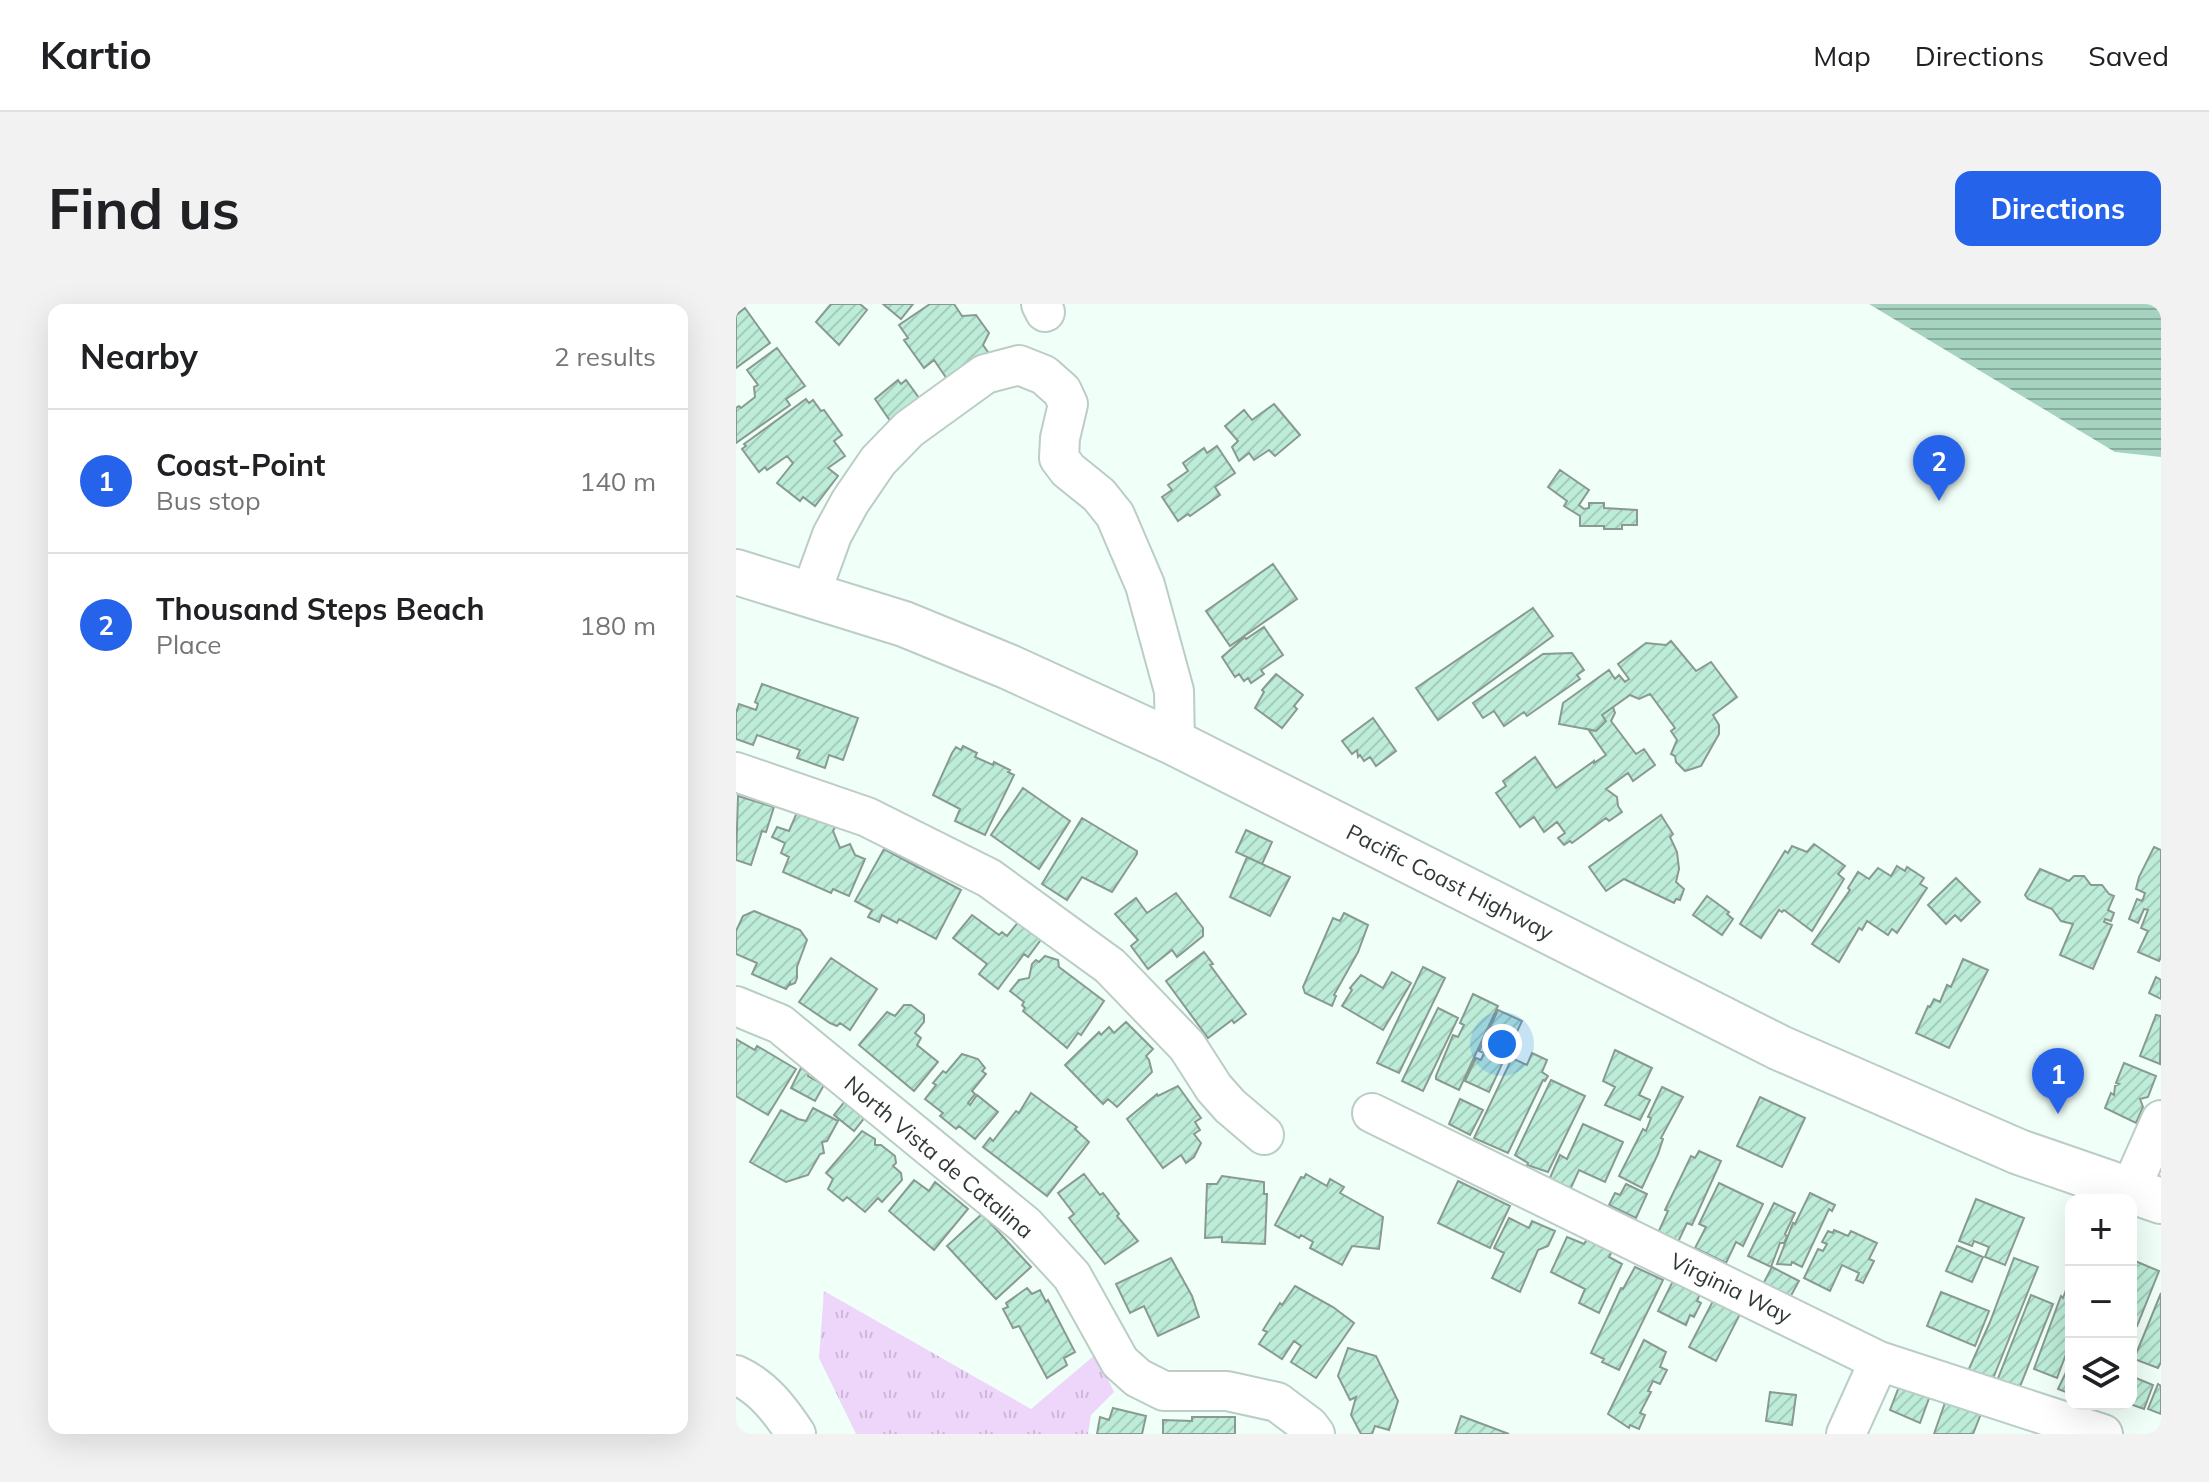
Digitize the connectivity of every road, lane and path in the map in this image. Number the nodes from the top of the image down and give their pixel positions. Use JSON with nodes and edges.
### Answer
{"nodes":[{"id":1,"x":736,"y":572,"type":"edge"},
{"id":2,"x":811,"y":593,"type":"junction"},
{"id":3,"x":1175,"y":743,"type":"junction"},
{"id":4,"x":736,"y":772,"type":"edge"},
{"id":5,"x":736,"y":1006,"type":"edge"},
{"id":6,"x":1372,"y":1113,"type":"dead end"},
{"id":7,"x":2161,"y":1120,"type":"edge"},
{"id":8,"x":1264,"y":1135,"type":"dead end"},
{"id":9,"x":2146,"y":1195,"type":"edge"},
{"id":10,"x":1879,"y":1361,"type":"junction"},
{"id":11,"x":736,"y":1375,"type":"edge"},
{"id":12,"x":796,"y":1434,"type":"edge"},
{"id":13,"x":1315,"y":1434,"type":"edge"},
{"id":14,"x":1846,"y":1434,"type":"edge"},
{"id":15,"x":2103,"y":1434,"type":"edge"}],
"edges":[{"from":1,"to":2,"type":"highway","name":"Pacific Coast Highway"},
{"from":2,"to":3,"type":"highway","name":"Pacific Coast Highway"},
{"from":2,"to":3,"type":"street"},
{"from":3,"to":9,"type":"highway","name":"Pacific Coast Highway"},
{"from":4,"to":8,"type":"street"},
{"from":5,"to":13,"type":"street","name":"North Vista de Catalina"},
{"from":6,"to":10,"type":"street","name":"Virginia Way"},
{"from":7,"to":9,"type":"street"},
{"from":10,"to":14,"type":"street"},
{"from":10,"to":15,"type":"street","name":"Virginia Way"},
{"from":11,"to":12,"type":"street"}]}
